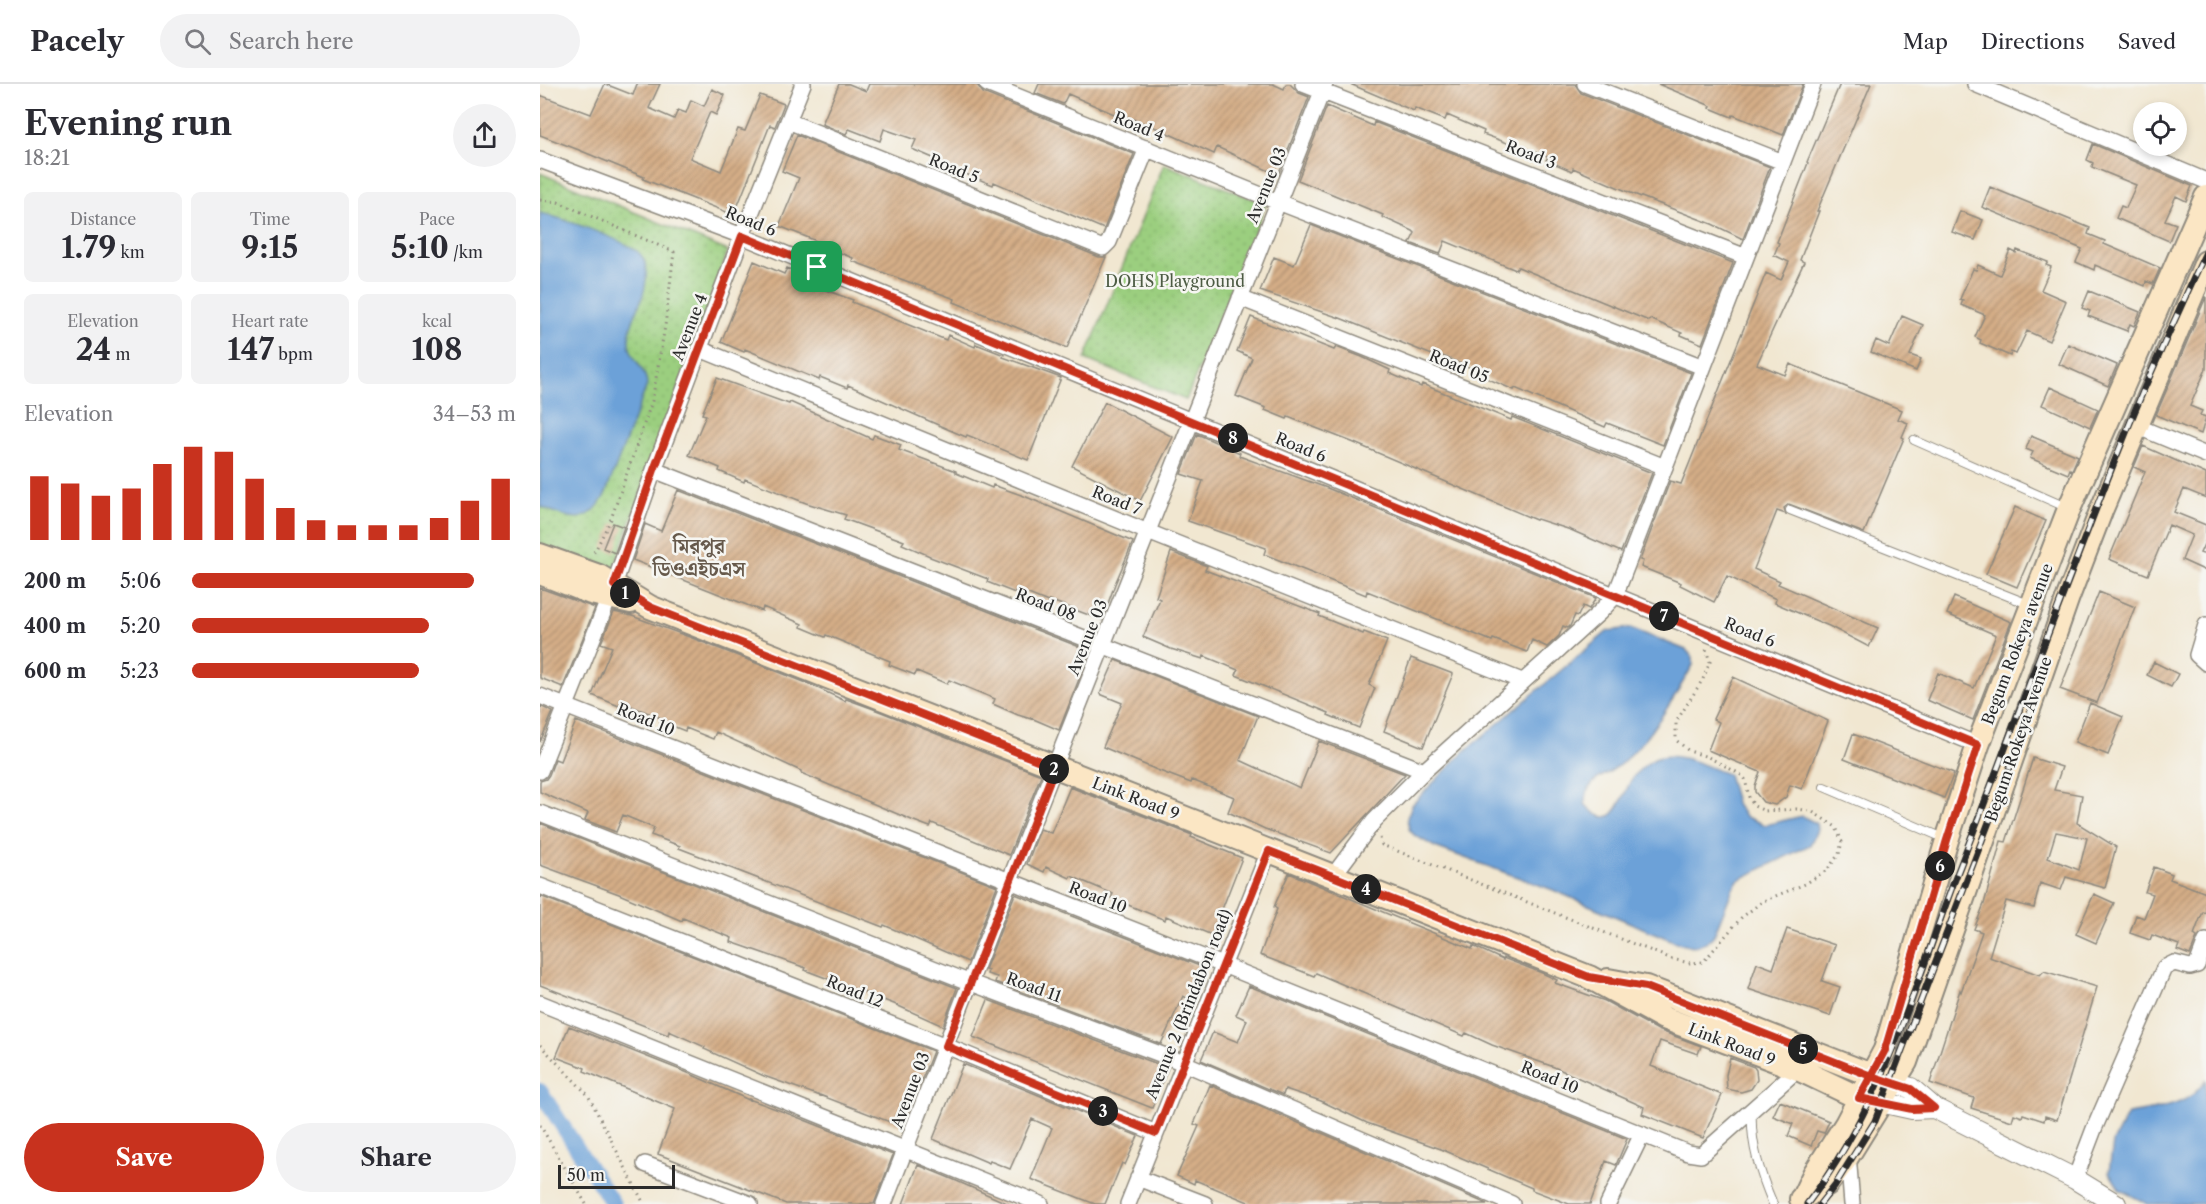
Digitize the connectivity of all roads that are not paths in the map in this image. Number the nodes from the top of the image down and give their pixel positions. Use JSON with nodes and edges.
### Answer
{"nodes":[{"id":1,"x":803,"y":84,"type":"edge"},
{"id":2,"x":987,"y":84,"type":"edge"},
{"id":3,"x":1303,"y":84,"type":"edge"},
{"id":4,"x":1585,"y":84,"type":"edge"},
{"id":5,"x":1814,"y":84,"type":"edge"},
{"id":6,"x":1975,"y":84,"type":"edge"},
{"id":7,"x":1323,"y":88,"type":"edge"},
{"id":8,"x":788,"y":121,"type":"junction"},
{"id":9,"x":1147,"y":148,"type":"junction"},
{"id":10,"x":540,"y":160,"type":"edge"},
{"id":11,"x":1783,"y":162,"type":"junction"},
{"id":12,"x":2206,"y":181,"type":"edge"},
{"id":13,"x":2206,"y":197,"type":"edge"},
{"id":14,"x":1278,"y":202,"type":"junction"},
{"id":15,"x":742,"y":236,"type":"junction"},
{"id":16,"x":1746,"y":257,"type":"junction"},
{"id":17,"x":2204,"y":270,"type":"edge"},
{"id":18,"x":1240,"y":298,"type":"junction"},
{"id":19,"x":700,"y":349,"type":"junction"},
{"id":20,"x":1703,"y":367,"type":"junction"},
{"id":21,"x":1192,"y":421,"type":"junction"},
{"id":22,"x":2136,"y":426,"type":"junction"},
{"id":23,"x":1914,"y":440,"type":"dead end"},
{"id":24,"x":2206,"y":455,"type":"edge"},
{"id":25,"x":1665,"y":467,"type":"junction"},
{"id":26,"x":654,"y":470,"type":"junction"},
{"id":27,"x":2069,"y":509,"type":"junction"},
{"id":28,"x":1790,"y":510,"type":"dead end"},
{"id":29,"x":1148,"y":532,"type":"junction"},
{"id":30,"x":540,"y":555,"type":"edge"},
{"id":31,"x":540,"y":573,"type":"edge"},
{"id":32,"x":612,"y":592,"type":"junction"},
{"id":33,"x":1615,"y":596,"type":"junction"},
{"id":34,"x":2032,"y":605,"type":"junction"},
{"id":35,"x":2206,"y":625,"type":"edge"},
{"id":36,"x":1103,"y":646,"type":"junction"},
{"id":37,"x":2206,"y":663,"type":"edge"},
{"id":38,"x":1522,"y":681,"type":"junction"},
{"id":39,"x":540,"y":696,"type":"edge"},
{"id":40,"x":566,"y":706,"type":"junction"},
{"id":41,"x":1978,"y":745,"type":"junction"},
{"id":42,"x":1055,"y":767,"type":"junction"},
{"id":43,"x":540,"y":771,"type":"edge"},
{"id":44,"x":1424,"y":771,"type":"junction"},
{"id":45,"x":1824,"y":788,"type":"dead end"},
{"id":46,"x":540,"y":813,"type":"edge"},
{"id":47,"x":1947,"y":840,"type":"junction"},
{"id":48,"x":1269,"y":851,"type":"junction"},
{"id":49,"x":1333,"y":876,"type":"junction"},
{"id":50,"x":1009,"y":882,"type":"junction"},
{"id":51,"x":540,"y":886,"type":"edge"},
{"id":52,"x":2206,"y":941,"type":"edge"},
{"id":53,"x":1223,"y":965,"type":"junction"},
{"id":54,"x":1589,"y":977,"type":"junction"},
{"id":55,"x":971,"y":983,"type":"junction"},
{"id":56,"x":540,"y":1003,"type":"edge"},
{"id":57,"x":946,"y":1046,"type":"junction"},
{"id":58,"x":1184,"y":1063,"type":"junction"},
{"id":59,"x":1798,"y":1069,"type":"junction"},
{"id":60,"x":1882,"y":1079,"type":"junction"},
{"id":61,"x":1870,"y":1100,"type":"junction"},
{"id":62,"x":1934,"y":1108,"type":"junction"},
{"id":63,"x":1752,"y":1110,"type":"junction"},
{"id":64,"x":1156,"y":1133,"type":"junction"},
{"id":65,"x":1642,"y":1134,"type":"junction"},
{"id":66,"x":905,"y":1150,"type":"junction"},
{"id":67,"x":1848,"y":1154,"type":"junction"},
{"id":68,"x":645,"y":1164,"type":"dead end"},
{"id":69,"x":1138,"y":1178,"type":"junction"},
{"id":70,"x":2075,"y":1179,"type":"junction"},
{"id":71,"x":1008,"y":1198,"type":"edge"},
{"id":72,"x":1799,"y":1200,"type":"edge"},
{"id":73,"x":750,"y":1204,"type":"edge"},
{"id":74,"x":884,"y":1204,"type":"edge"},
{"id":75,"x":1041,"y":1204,"type":"edge"},
{"id":76,"x":1128,"y":1204,"type":"edge"},
{"id":77,"x":1205,"y":1204,"type":"edge"},
{"id":78,"x":1512,"y":1204,"type":"edge"},
{"id":79,"x":1608,"y":1204,"type":"edge"},
{"id":80,"x":1773,"y":1204,"type":"edge"},
{"id":81,"x":1852,"y":1204,"type":"edge"},
{"id":82,"x":2116,"y":1204,"type":"edge"}],
"edges":[{"from":1,"to":8,"type":"street","name":"Avenue 4"},
{"from":2,"to":9,"type":"street","name":"Road 4"},
{"from":3,"to":7,"type":"street","name":"Road 3"},
{"from":4,"to":11,"type":"street"},
{"from":5,"to":11,"type":"street"},
{"from":6,"to":12,"type":"street"},
{"from":7,"to":14,"type":"street","name":"Avenue 03"},
{"from":7,"to":16,"type":"street","name":"Road 3"},
{"from":8,"to":9,"type":"street","name":"Road 5"},
{"from":8,"to":15,"type":"street","name":"Avenue 4"},
{"from":9,"to":14,"type":"street","name":"Road 4"},
{"from":10,"to":15,"type":"street","name":"Road 6"},
{"from":11,"to":16,"type":"street"},
{"from":13,"to":27,"type":"main road","name":"Begum Rokeya avenue"},
{"from":14,"to":18,"type":"street","name":"Avenue 03"},
{"from":14,"to":20,"type":"street","name":"Road 4"},
{"from":15,"to":19,"type":"street","name":"Avenue 4"},
{"from":15,"to":21,"type":"street","name":"Road 6"},
{"from":16,"to":20,"type":"street"},
{"from":17,"to":22,"type":"main road","name":"Begum Rokeya Avenue"},
{"from":18,"to":21,"type":"street","name":"Avenue 03"},
{"from":18,"to":25,"type":"street","name":"Road 05"},
{"from":19,"to":26,"type":"street","name":"Avenue 4"},
{"from":19,"to":29,"type":"street","name":"Road 7"},
{"from":20,"to":25,"type":"street"},
{"from":21,"to":29,"type":"street","name":"Avenue 03"},
{"from":21,"to":33,"type":"street","name":"Road 6"},
{"from":22,"to":24,"type":"street"},
{"from":22,"to":60,"type":"main road","name":"Begum Rokeya Avenue"},
{"from":23,"to":27,"type":"lane"},
{"from":25,"to":33,"type":"street"},
{"from":26,"to":32,"type":"street","name":"Avenue 4"},
{"from":26,"to":36,"type":"street","name":"Road 08"},
{"from":27,"to":34,"type":"main road","name":"Begum Rokeya avenue"},
{"from":28,"to":34,"type":"lane"},
{"from":29,"to":36,"type":"street","name":"Avenue 03"},
{"from":29,"to":38,"type":"street","name":"Road 7"},
{"from":30,"to":32,"type":"main road","name":"Link Road 9"},
{"from":31,"to":32,"type":"main road","name":"Link Road 9"},
{"from":32,"to":40,"type":"street","name":"Avenue 4"},
{"from":32,"to":42,"type":"main road","name":"Link Road 9"},
{"from":33,"to":38,"type":"street"},
{"from":33,"to":41,"type":"street","name":"Road 6"},
{"from":34,"to":41,"type":"main road","name":"Begum Rokeya avenue"},
{"from":35,"to":37,"type":"street"},
{"from":36,"to":42,"type":"street","name":"Avenue 03"},
{"from":36,"to":44,"type":"street","name":"Road 08"},
{"from":38,"to":44,"type":"street"},
{"from":39,"to":40,"type":"street","name":"Road 10"},
{"from":40,"to":43,"type":"street","name":"Avenue 4"},
{"from":40,"to":50,"type":"street","name":"Road 10"},
{"from":41,"to":47,"type":"main road","name":"Begum Rokeya avenue"},
{"from":42,"to":48,"type":"main road","name":"Link Road 9"},
{"from":42,"to":50,"type":"street","name":"Avenue 03"},
{"from":44,"to":49,"type":"street"},
{"from":45,"to":47,"type":"lane"},
{"from":46,"to":55,"type":"street","name":"Road 11"},
{"from":47,"to":60,"type":"main road","name":"Begum Rokeya avenue"},
{"from":48,"to":49,"type":"main road","name":"Link Road 9"},
{"from":48,"to":53,"type":"street","name":"Avenue 2 (Brindabon road)"},
{"from":49,"to":54,"type":"main road","name":"Link Road 9"},
{"from":50,"to":53,"type":"street","name":"Road 10"},
{"from":50,"to":55,"type":"street","name":"Avenue 03"},
{"from":51,"to":57,"type":"street","name":"Road 12"},
{"from":52,"to":70,"type":"street"},
{"from":53,"to":58,"type":"street","name":"Avenue 2 (Brindabon road)"},
{"from":53,"to":65,"type":"street","name":"Road 10"},
{"from":54,"to":59,"type":"main road","name":"Link Road 9"},
{"from":54,"to":60,"type":"main road","name":"Link Road 9"},
{"from":55,"to":57,"type":"street","name":"Avenue 03"},
{"from":55,"to":58,"type":"street","name":"Road 11"},
{"from":56,"to":66,"type":"street"},
{"from":57,"to":64,"type":"street","name":"Road 12"},
{"from":57,"to":66,"type":"street","name":"Avenue 03"},
{"from":58,"to":64,"type":"street","name":"Avenue 2 (Brindabon road)"},
{"from":58,"to":78,"type":"street","name":"Road 11"},
{"from":59,"to":61,"type":"main road","name":"Link Road 9"},
{"from":59,"to":63,"type":"street"},
{"from":60,"to":61,"type":"main road","name":"Begum Rokeya Avenue"},
{"from":60,"to":62,"type":"street"},
{"from":61,"to":62,"type":"street"},
{"from":61,"to":67,"type":"main road","name":"Begum Rokeya Avenue"},
{"from":61,"to":72,"type":"main road"},
{"from":62,"to":70,"type":"street"},
{"from":63,"to":65,"type":"street","name":"Road 10"},
{"from":63,"to":80,"type":"lane"},
{"from":64,"to":69,"type":"street","name":"Avenue 2 (Brindabon road)"},
{"from":65,"to":79,"type":"street"},
{"from":66,"to":71,"type":"street"},
{"from":66,"to":74,"type":"street","name":"Avenue 03"},
{"from":67,"to":72,"type":"main road","name":"Begum Rokeya Avenue"},
{"from":67,"to":81,"type":"street"},
{"from":68,"to":73,"type":"street"},
{"from":69,"to":76,"type":"street","name":"Avenue 2 (Brindabon road)"},
{"from":69,"to":77,"type":"street"},
{"from":70,"to":82,"type":"street"},
{"from":71,"to":75,"type":"street"}]}
